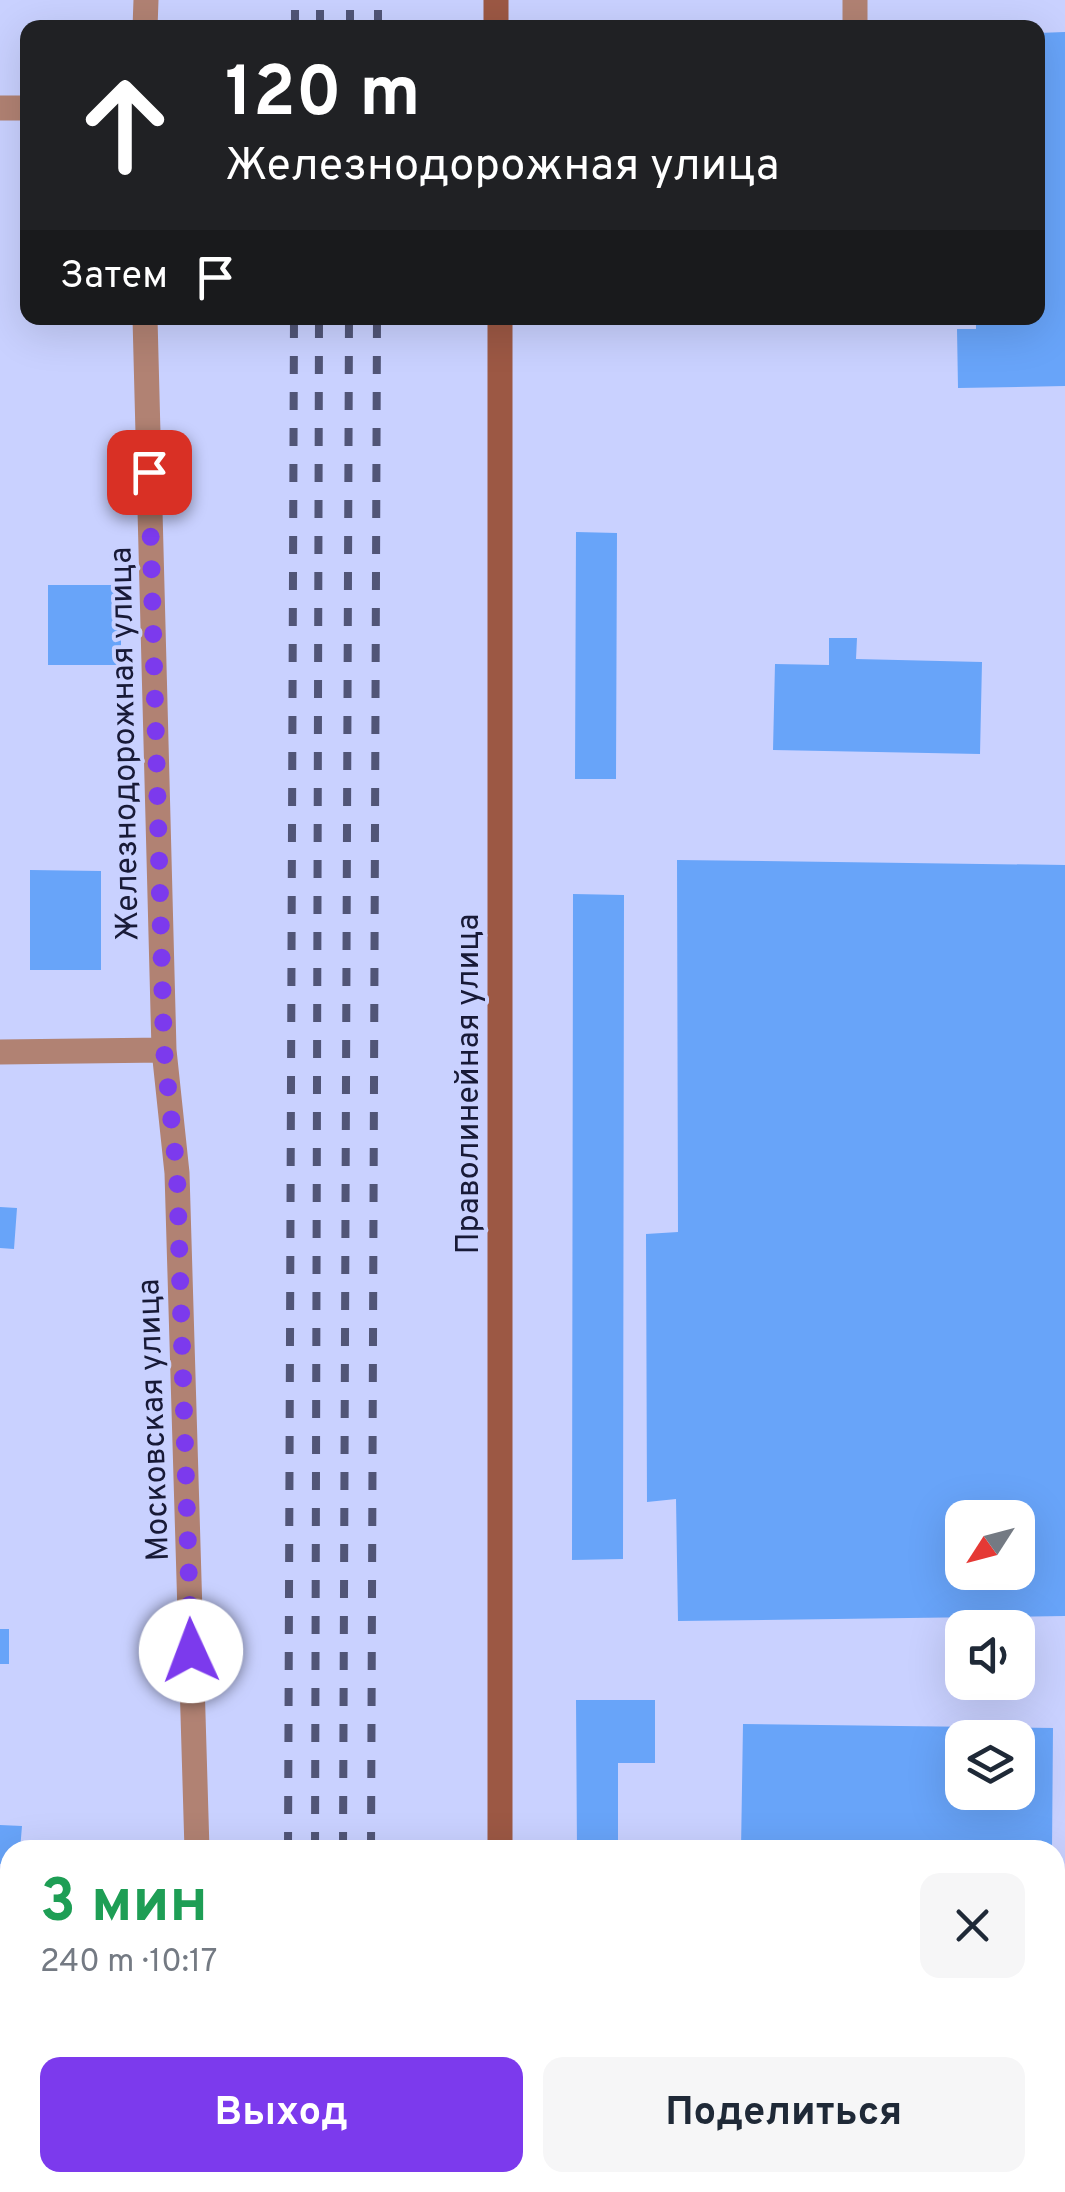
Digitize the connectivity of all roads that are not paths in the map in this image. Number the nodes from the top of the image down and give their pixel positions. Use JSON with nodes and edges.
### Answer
{"nodes":[{"id":1,"x":145,"y":325,"type":"edge"},
{"id":2,"x":500,"y":325,"type":"edge"},
{"id":3,"x":164,"y":1050,"type":"junction"},
{"id":4,"x":0,"y":1052,"type":"edge"},
{"id":5,"x":197,"y":1840,"type":"edge"},
{"id":6,"x":500,"y":1840,"type":"edge"}],
"edges":[{"from":1,"to":3,"type":"street","name":"Железнодорожная улица"},
{"from":2,"to":6,"type":"main road","name":"Праволинейная улица"},
{"from":3,"to":4,"type":"street"},
{"from":3,"to":5,"type":"street","name":"Московская улица"}]}
